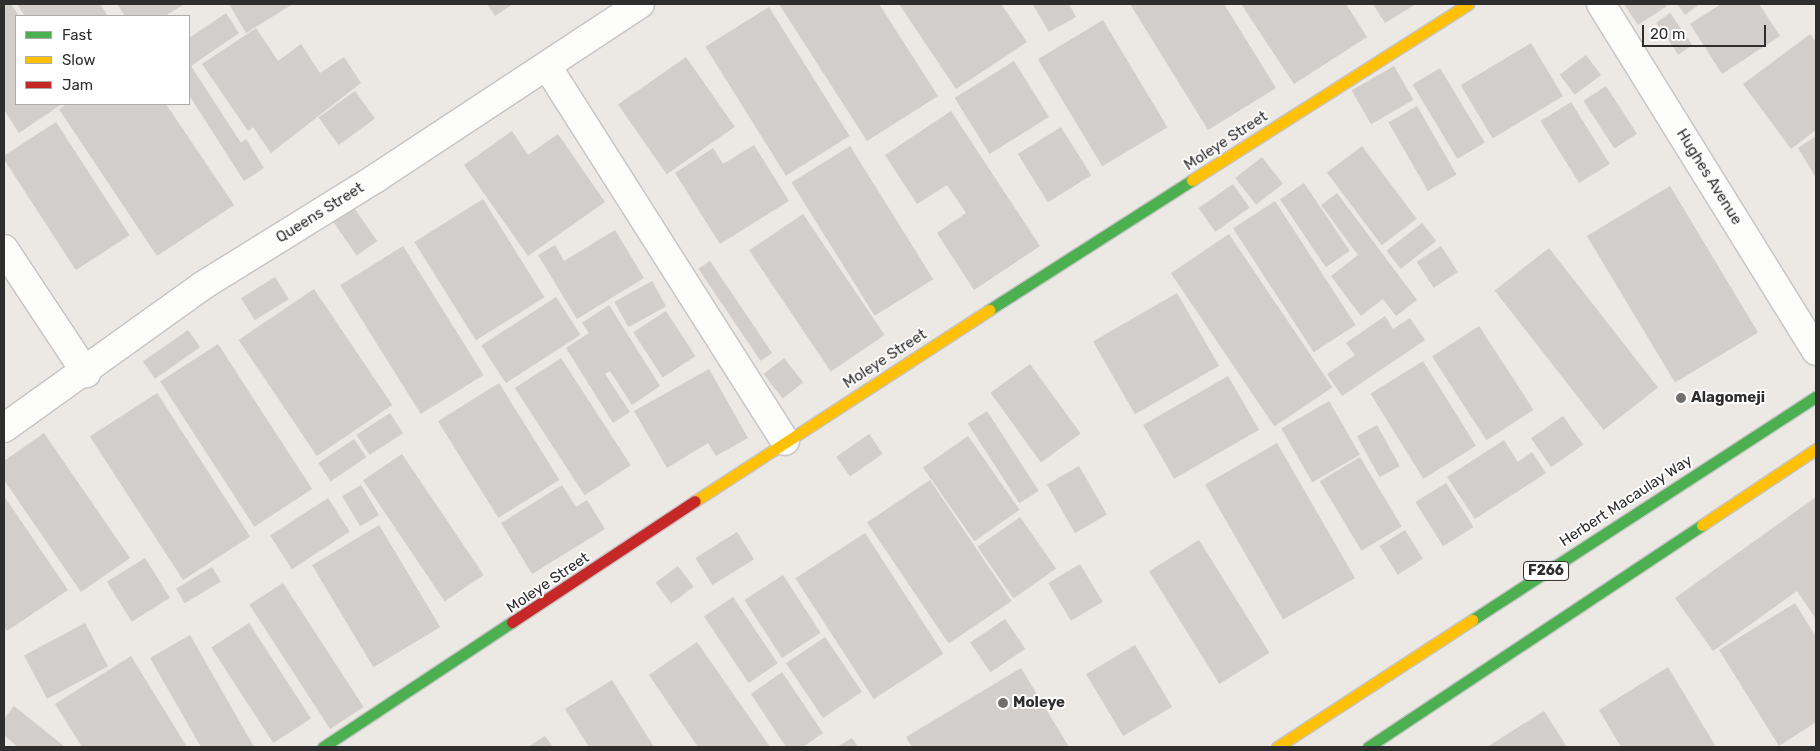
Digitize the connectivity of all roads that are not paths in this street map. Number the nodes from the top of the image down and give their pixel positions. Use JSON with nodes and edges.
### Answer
{"nodes":[{"id":1,"x":640,"y":4,"type":"edge"},
{"id":2,"x":1468,"y":4,"type":"edge"},
{"id":3,"x":1601,"y":4,"type":"edge"},
{"id":4,"x":547,"y":66,"type":"junction"},
{"id":5,"x":4,"y":249,"type":"edge"},
{"id":6,"x":1816,"y":351,"type":"edge"},
{"id":7,"x":86,"y":373,"type":"junction"},
{"id":8,"x":1816,"y":397,"type":"edge"},
{"id":9,"x":4,"y":428,"type":"edge"},
{"id":10,"x":784,"y":441,"type":"junction"},
{"id":11,"x":1816,"y":449,"type":"edge"},
{"id":12,"x":323,"y":747,"type":"edge"},
{"id":13,"x":1277,"y":747,"type":"edge"},
{"id":14,"x":1368,"y":747,"type":"edge"}],
"edges":[{"from":1,"to":4,"type":"street","name":"Queens Street"},
{"from":2,"to":10,"type":"main road","name":"Moleye Street"},
{"from":3,"to":6,"type":"street","name":"Hughes Avenue"},
{"from":4,"to":7,"type":"street","name":"Queens Street"},
{"from":4,"to":10,"type":"street"},
{"from":5,"to":7,"type":"street"},
{"from":7,"to":9,"type":"street","name":"Queens Street"},
{"from":8,"to":13,"type":"main road","name":"Herbert Macaulay Way","number":"F266"},
{"from":10,"to":12,"type":"main road","name":"Moleye Street"},
{"from":11,"to":14,"type":"main road"}]}
